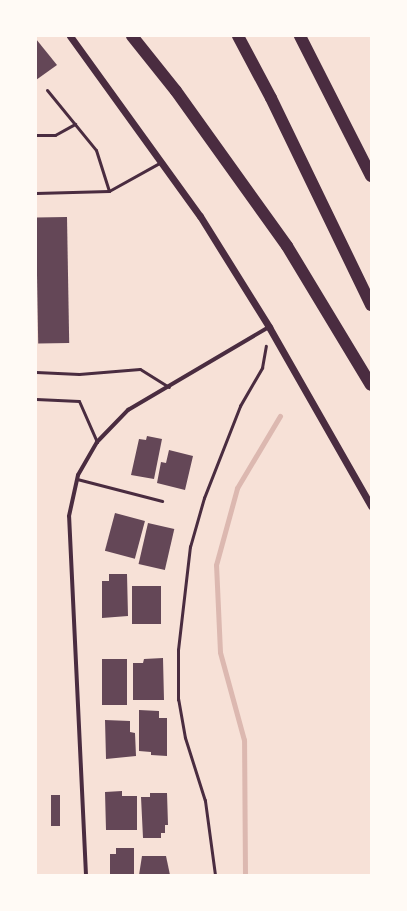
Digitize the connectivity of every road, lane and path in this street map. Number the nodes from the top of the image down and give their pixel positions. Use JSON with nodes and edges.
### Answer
{"nodes":[{"id":1,"x":70,"y":36,"type":"edge"},
{"id":2,"x":132,"y":36,"type":"edge"},
{"id":3,"x":238,"y":36,"type":"edge"},
{"id":4,"x":300,"y":36,"type":"edge"},
{"id":5,"x":47,"y":90,"type":"dead end"},
{"id":6,"x":75,"y":124,"type":"junction"},
{"id":7,"x":36,"y":135,"type":"edge"},
{"id":8,"x":161,"y":162,"type":"junction"},
{"id":9,"x":371,"y":176,"type":"edge"},
{"id":10,"x":109,"y":191,"type":"junction"},
{"id":11,"x":36,"y":192,"type":"edge"},
{"id":12,"x":371,"y":305,"type":"edge"},
{"id":13,"x":269,"y":327,"type":"junction"},
{"id":14,"x":36,"y":372,"type":"edge"},
{"id":15,"x":371,"y":385,"type":"edge"},
{"id":16,"x":169,"y":387,"type":"junction"},
{"id":17,"x":36,"y":399,"type":"edge"},
{"id":18,"x":98,"y":442,"type":"junction"},
{"id":19,"x":77,"y":480,"type":"junction"},
{"id":20,"x":162,"y":501,"type":"dead end"},
{"id":21,"x":371,"y":506,"type":"edge"},
{"id":22,"x":86,"y":875,"type":"edge"},
{"id":23,"x":215,"y":875,"type":"edge"}],
"edges":[{"from":1,"to":8,"type":"street"},
{"from":2,"to":15,"type":"highway"},
{"from":3,"to":12,"type":"highway"},
{"from":4,"to":9,"type":"highway"},
{"from":5,"to":6,"type":"lane"},
{"from":6,"to":7,"type":"lane"},
{"from":6,"to":10,"type":"lane"},
{"from":8,"to":10,"type":"lane"},
{"from":8,"to":13,"type":"street"},
{"from":10,"to":11,"type":"lane"},
{"from":13,"to":16,"type":"street"},
{"from":13,"to":21,"type":"street"},
{"from":13,"to":23,"type":"path"},
{"from":14,"to":16,"type":"lane"},
{"from":16,"to":18,"type":"street"},
{"from":17,"to":18,"type":"lane"},
{"from":18,"to":19,"type":"street"},
{"from":19,"to":20,"type":"lane"},
{"from":19,"to":22,"type":"street"}]}
